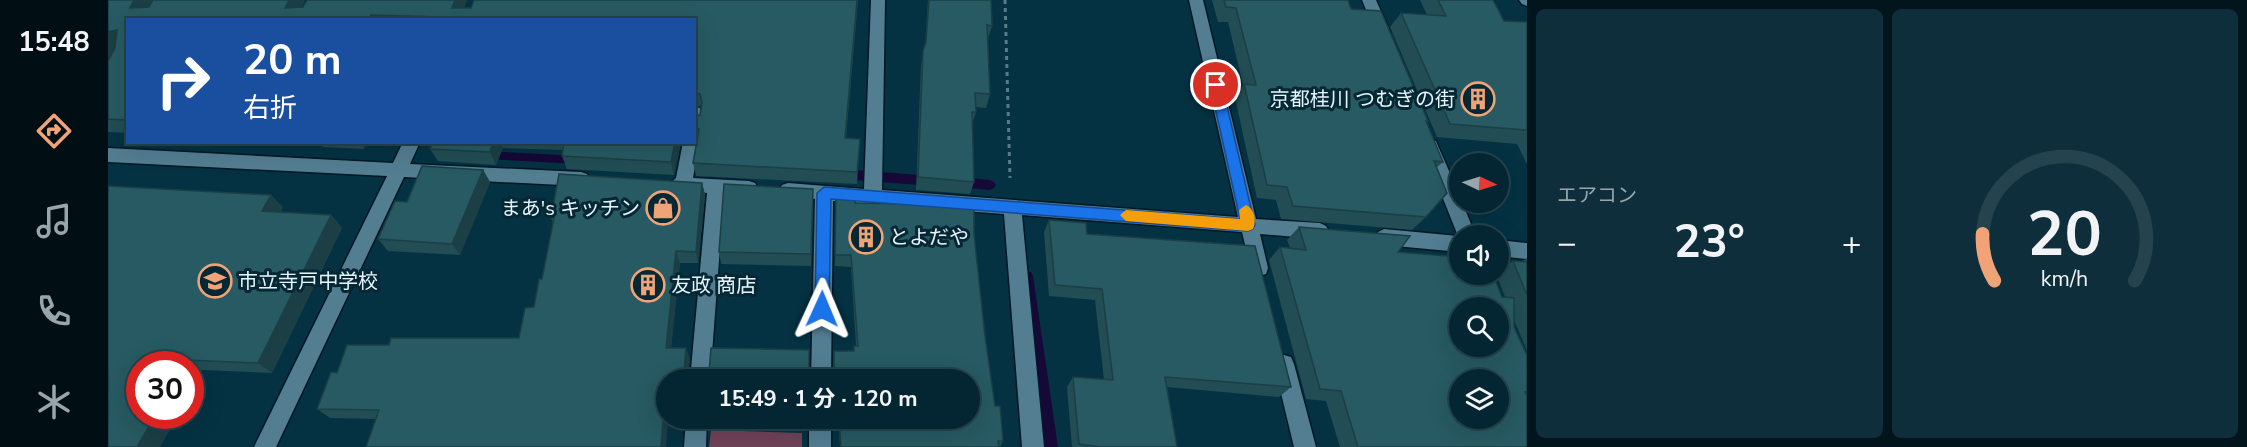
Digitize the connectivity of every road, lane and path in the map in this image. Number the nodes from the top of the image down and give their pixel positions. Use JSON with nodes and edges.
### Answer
{"nodes":[{"id":1,"x":878,"y":0,"type":"edge"},
{"id":2,"x":1005,"y":0,"type":"edge"},
{"id":3,"x":1196,"y":0,"type":"edge"},
{"id":4,"x":1369,"y":0,"type":"edge"},
{"id":5,"x":1387,"y":43,"type":"edge"},
{"id":6,"x":1423,"y":129,"type":"edge"},
{"id":7,"x":227,"y":144,"type":"edge"},
{"id":8,"x":411,"y":144,"type":"edge"},
{"id":9,"x":691,"y":144,"type":"edge"},
{"id":10,"x":108,"y":155,"type":"edge"},
{"id":11,"x":217,"y":160,"type":"junction"},
{"id":12,"x":399,"y":168,"type":"junction"},
{"id":13,"x":595,"y":179,"type":"edge"},
{"id":14,"x":661,"y":183,"type":"edge"},
{"id":15,"x":683,"y":184,"type":"junction"},
{"id":16,"x":716,"y":185,"type":"junction"},
{"id":17,"x":824,"y":193,"type":"junction"},
{"id":18,"x":873,"y":195,"type":"junction"},
{"id":19,"x":1012,"y":206,"type":"junction"},
{"id":20,"x":1248,"y":225,"type":"junction"},
{"id":21,"x":1462,"y":225,"type":"edge"},
{"id":22,"x":1342,"y":233,"type":"edge"},
{"id":23,"x":1366,"y":236,"type":"edge"},
{"id":24,"x":1449,"y":243,"type":"edge"},
{"id":25,"x":1509,"y":249,"type":"edge"},
{"id":26,"x":1527,"y":251,"type":"edge"},
{"id":27,"x":1265,"y":292,"type":"edge"},
{"id":28,"x":1280,"y":347,"type":"edge"},
{"id":29,"x":701,"y":369,"type":"edge"},
{"id":30,"x":821,"y":369,"type":"edge"},
{"id":31,"x":696,"y":429,"type":"edge"},
{"id":32,"x":820,"y":429,"type":"edge"},
{"id":33,"x":266,"y":447,"type":"edge"},
{"id":34,"x":695,"y":447,"type":"edge"},
{"id":35,"x":820,"y":447,"type":"edge"},
{"id":36,"x":1033,"y":447,"type":"edge"},
{"id":37,"x":1305,"y":447,"type":"edge"}],
"edges":[{"from":1,"to":18,"type":"street"},
{"from":2,"to":19,"type":"path"},
{"from":3,"to":20,"type":"street"},
{"from":4,"to":5,"type":"street"},
{"from":6,"to":21,"type":"street"},
{"from":7,"to":11,"type":"street"},
{"from":8,"to":12,"type":"street"},
{"from":9,"to":15,"type":"street"},
{"from":10,"to":11,"type":"street"},
{"from":11,"to":12,"type":"street"},
{"from":12,"to":13,"type":"street"},
{"from":12,"to":33,"type":"street"},
{"from":14,"to":15,"type":"street"},
{"from":15,"to":16,"type":"street"},
{"from":16,"to":17,"type":"street"},
{"from":16,"to":29,"type":"street"},
{"from":17,"to":18,"type":"street"},
{"from":17,"to":30,"type":"street"},
{"from":18,"to":19,"type":"street"},
{"from":19,"to":20,"type":"street"},
{"from":19,"to":36,"type":"street"},
{"from":20,"to":22,"type":"street"},
{"from":20,"to":27,"type":"street"},
{"from":23,"to":24,"type":"street"},
{"from":25,"to":26,"type":"street"},
{"from":28,"to":37,"type":"street"},
{"from":31,"to":34,"type":"street"},
{"from":32,"to":35,"type":"street"}]}
